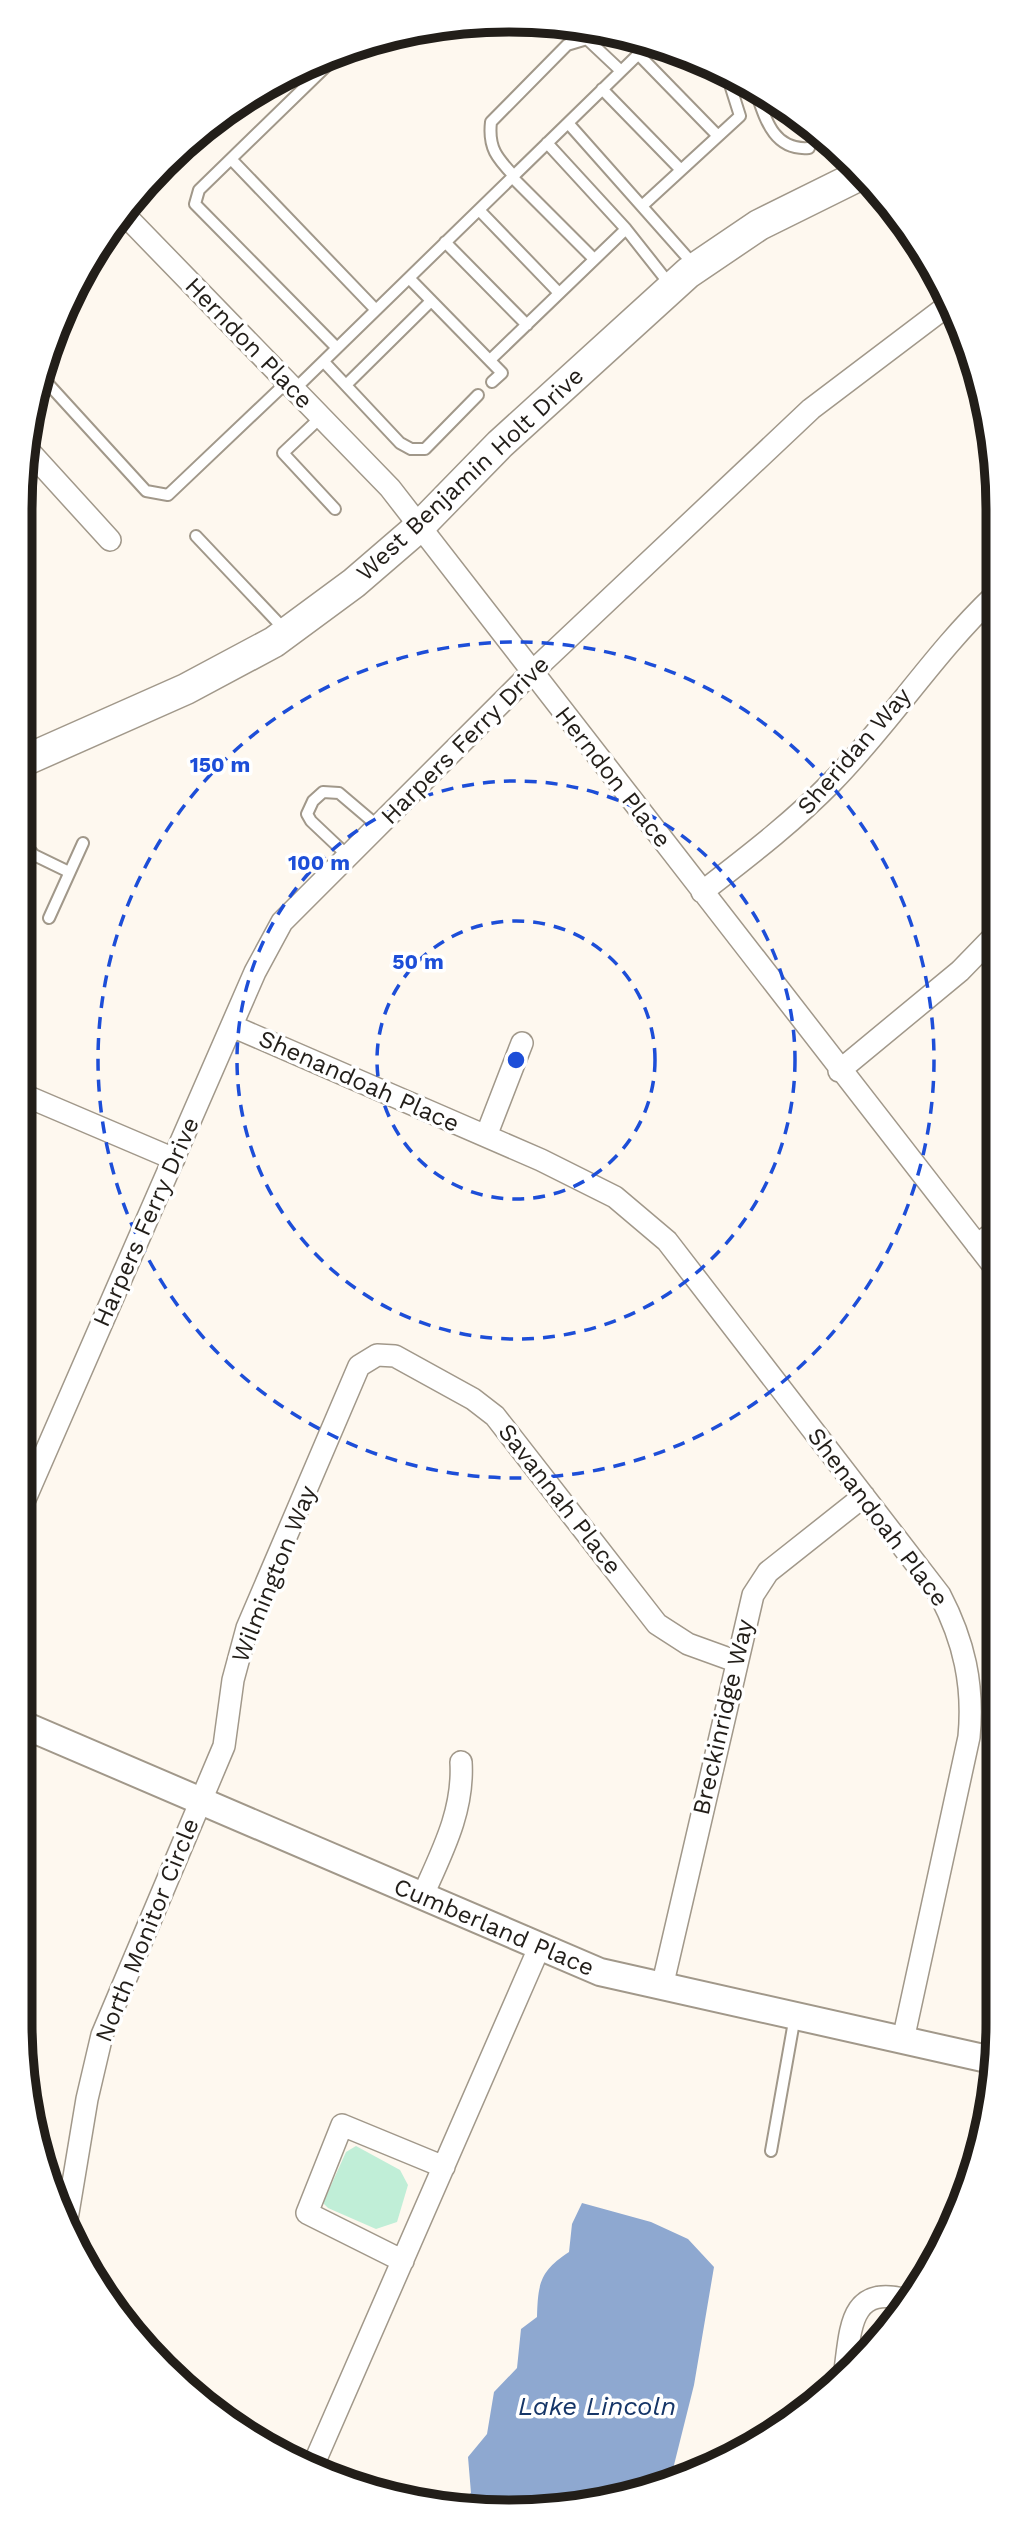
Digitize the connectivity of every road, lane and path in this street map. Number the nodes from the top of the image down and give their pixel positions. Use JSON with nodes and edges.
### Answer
{"nodes":[{"id":1,"x":641,"y":51,"type":"edge"},
{"id":2,"x":638,"y":54,"type":"junction"},
{"id":3,"x":323,"y":69,"type":"edge"},
{"id":4,"x":621,"y":71,"type":"junction"},
{"id":5,"x":731,"y":87,"type":"edge"},
{"id":6,"x":602,"y":89,"type":"junction"},
{"id":7,"x":762,"y":104,"type":"edge"},
{"id":8,"x":568,"y":122,"type":"junction"},
{"id":9,"x":718,"y":136,"type":"junction"},
{"id":10,"x":547,"y":143,"type":"junction"},
{"id":11,"x":809,"y":148,"type":"dead end"},
{"id":12,"x":231,"y":159,"type":"junction"},
{"id":13,"x":681,"y":170,"type":"junction"},
{"id":14,"x":513,"y":177,"type":"junction"},
{"id":15,"x":853,"y":179,"type":"edge"},
{"id":16,"x":642,"y":206,"type":"junction"},
{"id":17,"x":479,"y":210,"type":"junction"},
{"id":18,"x":129,"y":219,"type":"edge"},
{"id":19,"x":626,"y":229,"type":"junction"},
{"id":20,"x":445,"y":242,"type":"junction"},
{"id":21,"x":594,"y":259,"type":"junction"},
{"id":22,"x":696,"y":267,"type":"junction"},
{"id":23,"x":409,"y":278,"type":"junction"},
{"id":24,"x":672,"y":287,"type":"junction"},
{"id":25,"x":559,"y":293,"type":"junction"},
{"id":26,"x":431,"y":301,"type":"junction"},
{"id":27,"x":376,"y":310,"type":"junction"},
{"id":28,"x":942,"y":310,"type":"edge"},
{"id":29,"x":527,"y":325,"type":"junction"},
{"id":30,"x":337,"y":348,"type":"junction"},
{"id":31,"x":490,"y":360,"type":"junction"},
{"id":32,"x":324,"y":362,"type":"junction"},
{"id":33,"x":492,"y":382,"type":"dead end"},
{"id":34,"x":48,"y":384,"type":"edge"},
{"id":35,"x":291,"y":386,"type":"junction"},
{"id":36,"x":346,"y":386,"type":"junction"},
{"id":37,"x":478,"y":395,"type":"dead end"},
{"id":38,"x":321,"y":417,"type":"junction"},
{"id":39,"x":35,"y":457,"type":"edge"},
{"id":40,"x":335,"y":509,"type":"dead end"},
{"id":41,"x":419,"y":527,"type":"junction"},
{"id":42,"x":196,"y":536,"type":"dead end"},
{"id":43,"x":110,"y":540,"type":"dead end"},
{"id":44,"x":986,"y":604,"type":"edge"},
{"id":45,"x":287,"y":632,"type":"junction"},
{"id":46,"x":531,"y":673,"type":"junction"},
{"id":47,"x":32,"y":757,"type":"edge"},
{"id":48,"x":379,"y":827,"type":"junction"},
{"id":49,"x":83,"y":843,"type":"dead end"},
{"id":50,"x":32,"y":853,"type":"edge"},
{"id":51,"x":348,"y":856,"type":"junction"},
{"id":52,"x":69,"y":872,"type":"junction"},
{"id":53,"x":702,"y":892,"type":"junction"},
{"id":54,"x":49,"y":918,"type":"dead end"},
{"id":55,"x":986,"y":944,"type":"edge"},
{"id":56,"x":232,"y":1026,"type":"junction"},
{"id":57,"x":522,"y":1042,"type":"dead end"},
{"id":58,"x":839,"y":1072,"type":"junction"},
{"id":59,"x":32,"y":1098,"type":"edge"},
{"id":60,"x":486,"y":1136,"type":"junction"},
{"id":61,"x":174,"y":1158,"type":"junction"},
{"id":62,"x":986,"y":1238,"type":"edge"},
{"id":63,"x":977,"y":1245,"type":"junction"},
{"id":64,"x":986,"y":1256,"type":"edge"},
{"id":65,"x":371,"y":1357,"type":"joint"},
{"id":66,"x":32,"y":1483,"type":"edge"},
{"id":67,"x":864,"y":1496,"type":"junction"},
{"id":68,"x":735,"y":1661,"type":"junction"},
{"id":69,"x":32,"y":1729,"type":"edge"},
{"id":70,"x":461,"y":1762,"type":"dead end"},
{"id":71,"x":200,"y":1801,"type":"junction"},
{"id":72,"x":422,"y":1897,"type":"junction"},
{"id":73,"x":539,"y":1948,"type":"junction"},
{"id":74,"x":662,"y":1987,"type":"junction"},
{"id":75,"x":795,"y":2016,"type":"junction"},
{"id":76,"x":903,"y":2040,"type":"junction"},
{"id":77,"x":984,"y":2058,"type":"edge"},
{"id":78,"x":771,"y":2151,"type":"dead end"},
{"id":79,"x":444,"y":2167,"type":"junction"},
{"id":80,"x":69,"y":2207,"type":"edge"},
{"id":81,"x":403,"y":2261,"type":"junction"},
{"id":82,"x":898,"y":2297,"type":"edge"},
{"id":83,"x":847,"y":2359,"type":"edge"},
{"id":84,"x":316,"y":2458,"type":"edge"}],
"edges":[{"from":1,"to":2,"type":"lane"},
{"from":2,"to":4,"type":"lane"},
{"from":2,"to":9,"type":"lane"},
{"from":3,"to":12,"type":"lane"},
{"from":4,"to":6,"type":"lane"},
{"from":4,"to":14,"type":"lane"},
{"from":5,"to":9,"type":"lane"},
{"from":6,"to":8,"type":"lane"},
{"from":6,"to":13,"type":"lane"},
{"from":7,"to":11,"type":"lane"},
{"from":8,"to":10,"type":"lane"},
{"from":8,"to":16,"type":"lane"},
{"from":9,"to":13,"type":"lane"},
{"from":10,"to":14,"type":"lane"},
{"from":10,"to":19,"type":"lane"},
{"from":12,"to":27,"type":"lane"},
{"from":12,"to":30,"type":"lane"},
{"from":13,"to":16,"type":"lane"},
{"from":14,"to":17,"type":"lane"},
{"from":14,"to":21,"type":"lane"},
{"from":15,"to":22,"type":"main road","name":"West Benjamin Holt Drive"},
{"from":16,"to":22,"type":"lane"},
{"from":17,"to":20,"type":"lane"},
{"from":17,"to":25,"type":"lane"},
{"from":18,"to":35,"type":"street","name":"Herndon Place"},
{"from":19,"to":21,"type":"lane"},
{"from":19,"to":24,"type":"lane"},
{"from":20,"to":23,"type":"lane"},
{"from":20,"to":29,"type":"lane"},
{"from":21,"to":25,"type":"lane"},
{"from":22,"to":24,"type":"main road","name":"West Benjamin Holt Drive"},
{"from":23,"to":26,"type":"lane"},
{"from":23,"to":27,"type":"lane"},
{"from":24,"to":41,"type":"main road","name":"West Benjamin Holt Drive"},
{"from":25,"to":29,"type":"lane"},
{"from":26,"to":31,"type":"lane"},
{"from":26,"to":36,"type":"lane"},
{"from":27,"to":30,"type":"lane"},
{"from":28,"to":46,"type":"street","name":"Harpers Ferry Drive"},
{"from":29,"to":31,"type":"lane"},
{"from":30,"to":32,"type":"lane"},
{"from":31,"to":33,"type":"lane"},
{"from":32,"to":35,"type":"lane"},
{"from":32,"to":36,"type":"lane"},
{"from":34,"to":35,"type":"lane"},
{"from":35,"to":38,"type":"street","name":"Herndon Place"},
{"from":36,"to":37,"type":"lane"},
{"from":38,"to":40,"type":"lane"},
{"from":38,"to":41,"type":"street","name":"Herndon Place"},
{"from":39,"to":43,"type":"street"},
{"from":41,"to":45,"type":"main road","name":"West Benjamin Holt Drive"},
{"from":41,"to":46,"type":"street","name":"Herndon Place"},
{"from":42,"to":45,"type":"lane"},
{"from":44,"to":53,"type":"street","name":"Sheridan Way"},
{"from":45,"to":47,"type":"main road","name":"West Benjamin Holt Drive"},
{"from":46,"to":48,"type":"street","name":"Harpers Ferry Drive"},
{"from":46,"to":53,"type":"street","name":"Herndon Place"},
{"from":48,"to":51,"type":"street","name":"Harpers Ferry Drive"},
{"from":48,"to":51,"type":"lane"},
{"from":49,"to":52,"type":"lane"},
{"from":50,"to":52,"type":"lane"},
{"from":51,"to":56,"type":"street","name":"Harpers Ferry Drive"},
{"from":52,"to":54,"type":"lane"},
{"from":53,"to":58,"type":"street","name":"Herndon Place"},
{"from":55,"to":58,"type":"street"},
{"from":56,"to":60,"type":"street","name":"Shenandoah Place"},
{"from":56,"to":61,"type":"street","name":"Harpers Ferry Drive"},
{"from":57,"to":60,"type":"street","name":"Shenandoah Place"},
{"from":58,"to":63,"type":"street","name":"Herndon Place"},
{"from":59,"to":61,"type":"street"},
{"from":60,"to":67,"type":"street","name":"Shenandoah Place"},
{"from":61,"to":66,"type":"street","name":"Harpers Ferry Drive"},
{"from":62,"to":63,"type":"street"},
{"from":63,"to":64,"type":"street","name":"Herndon Place"},
{"from":65,"to":68,"type":"street","name":"Savannah Place"},
{"from":65,"to":71,"type":"street","name":"Wilmington Way"},
{"from":67,"to":68,"type":"street","name":"Breckinridge Way"},
{"from":67,"to":76,"type":"street","name":"Shenandoah Place"},
{"from":68,"to":74,"type":"street","name":"Breckinridge Way"},
{"from":69,"to":71,"type":"street","name":"Cumberland Place"},
{"from":70,"to":72,"type":"street"},
{"from":71,"to":72,"type":"street","name":"Cumberland Place"},
{"from":71,"to":80,"type":"street","name":"North Monitor Circle"},
{"from":72,"to":73,"type":"street","name":"Cumberland Place"},
{"from":73,"to":74,"type":"street","name":"Cumberland Place"},
{"from":73,"to":79,"type":"street"},
{"from":74,"to":75,"type":"street","name":"Cumberland Place"},
{"from":75,"to":76,"type":"street","name":"Cumberland Place"},
{"from":75,"to":78,"type":"lane"},
{"from":76,"to":77,"type":"street","name":"Cumberland Place"},
{"from":79,"to":81,"type":"street"},
{"from":79,"to":81,"type":"street"},
{"from":81,"to":84,"type":"street"},
{"from":82,"to":83,"type":"street"}]}
